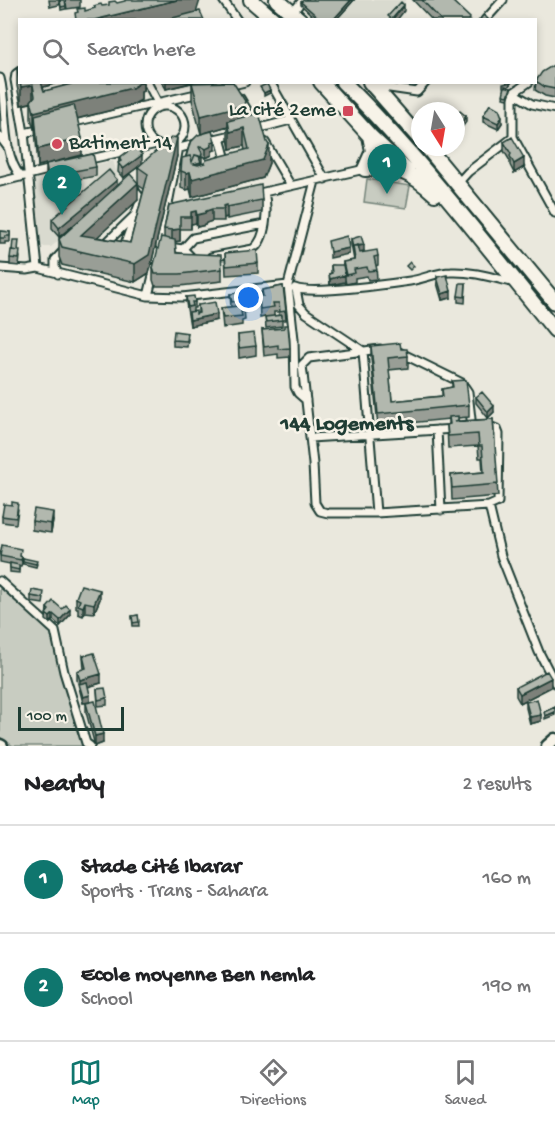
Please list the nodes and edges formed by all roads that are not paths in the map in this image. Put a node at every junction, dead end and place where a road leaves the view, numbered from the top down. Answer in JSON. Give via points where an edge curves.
{"nodes":[{"id":1,"x":223,"y":0,"type":"edge"},
{"id":2,"x":251,"y":0,"type":"edge"},
{"id":3,"x":277,"y":0,"type":"edge"},
{"id":4,"x":303,"y":0,"type":"edge"},
{"id":5,"x":503,"y":0,"type":"edge"},
{"id":6,"x":296,"y":16,"type":"edge"},
{"id":7,"x":235,"y":18,"type":"edge"},
{"id":8,"x":272,"y":18,"type":"edge"},
{"id":9,"x":487,"y":18,"type":"edge"},
{"id":10,"x":18,"y":72,"type":"edge"},
{"id":11,"x":0,"y":78,"type":"edge"},
{"id":12,"x":148,"y":84,"type":"edge"},
{"id":13,"x":233,"y":84,"type":"edge"},
{"id":14,"x":271,"y":84,"type":"edge"},
{"id":15,"x":323,"y":84,"type":"edge"},
{"id":16,"x":345,"y":84,"type":"edge"},
{"id":17,"x":372,"y":84,"type":"edge"},
{"id":18,"x":424,"y":84,"type":"edge"},
{"id":19,"x":526,"y":84,"type":"edge"},
{"id":20,"x":223,"y":87,"type":"edge"},
{"id":21,"x":212,"y":90,"type":"edge"},
{"id":22,"x":513,"y":93,"type":"junction"},
{"id":23,"x":159,"y":105,"type":"junction"},
{"id":24,"x":555,"y":109,"type":"edge"},
{"id":25,"x":291,"y":120,"type":"junction"},
{"id":26,"x":58,"y":126,"type":"edge"},
{"id":27,"x":46,"y":128,"type":"edge"},
{"id":28,"x":257,"y":128,"type":"junction"},
{"id":29,"x":411,"y":128,"type":"edge"},
{"id":30,"x":24,"y":133,"type":"junction"},
{"id":31,"x":370,"y":136,"type":"junction"},
{"id":32,"x":0,"y":137,"type":"edge"},
{"id":33,"x":513,"y":137,"type":"junction"},
{"id":34,"x":220,"y":138,"type":"junction"},
{"id":35,"x":157,"y":144,"type":"junction"},
{"id":36,"x":178,"y":145,"type":"junction"},
{"id":37,"x":9,"y":149,"type":"junction"},
{"id":38,"x":435,"y":156,"type":"edge"},
{"id":39,"x":86,"y":160,"type":"edge"},
{"id":40,"x":163,"y":162,"type":"edge"},
{"id":41,"x":57,"y":168,"type":"edge"},
{"id":42,"x":211,"y":168,"type":"edge"},
{"id":43,"x":365,"y":170,"type":"junction"},
{"id":44,"x":411,"y":174,"type":"junction"},
{"id":45,"x":25,"y":176,"type":"junction"},
{"id":46,"x":325,"y":179,"type":"junction"},
{"id":47,"x":141,"y":181,"type":"edge"},
{"id":48,"x":315,"y":181,"type":"junction"},
{"id":49,"x":0,"y":183,"type":"edge"},
{"id":50,"x":458,"y":183,"type":"junction"},
{"id":51,"x":291,"y":186,"type":"junction"},
{"id":52,"x":133,"y":188,"type":"junction"},
{"id":53,"x":264,"y":192,"type":"junction"},
{"id":54,"x":125,"y":195,"type":"edge"},
{"id":55,"x":242,"y":197,"type":"edge"},
{"id":56,"x":178,"y":212,"type":"edge"},
{"id":57,"x":555,"y":213,"type":"edge"},
{"id":58,"x":168,"y":214,"type":"junction"},
{"id":59,"x":135,"y":216,"type":"junction"},
{"id":60,"x":265,"y":224,"type":"junction"},
{"id":61,"x":476,"y":231,"type":"junction"},
{"id":62,"x":76,"y":239,"type":"edge"},
{"id":63,"x":160,"y":247,"type":"junction"},
{"id":64,"x":183,"y":249,"type":"junction"},
{"id":65,"x":0,"y":268,"type":"edge"},
{"id":66,"x":38,"y":268,"type":"junction"},
{"id":67,"x":58,"y":274,"type":"junction"},
{"id":68,"x":289,"y":283,"type":"junction"},
{"id":69,"x":517,"y":284,"type":"junction"},
{"id":70,"x":296,"y":289,"type":"junction"},
{"id":71,"x":148,"y":296,"type":"junction"},
{"id":72,"x":555,"y":302,"type":"edge"},
{"id":73,"x":555,"y":330,"type":"edge"},
{"id":74,"x":363,"y":351,"type":"junction"},
{"id":75,"x":306,"y":400,"type":"junction"},
{"id":76,"x":472,"y":428,"type":"junction"},
{"id":77,"x":437,"y":430,"type":"junction"},
{"id":78,"x":370,"y":435,"type":"junction"},
{"id":79,"x":310,"y":438,"type":"junction"},
{"id":80,"x":489,"y":506,"type":"junction"},
{"id":81,"x":441,"y":510,"type":"junction"},
{"id":82,"x":376,"y":513,"type":"junction"},
{"id":83,"x":0,"y":580,"type":"edge"},
{"id":84,"x":555,"y":683,"type":"edge"},
{"id":85,"x":555,"y":739,"type":"edge"},
{"id":86,"x":90,"y":746,"type":"edge"},
{"id":87,"x":547,"y":746,"type":"edge"}],
"edges":[{"from":1,"to":7,"type":"street"},
{"from":2,"to":8,"type":"highway"},
{"from":3,"to":6,"type":"highway"},
{"from":4,"to":6,"type":"street"},
{"from":5,"to":9,"type":"street"},
{"from":10,"to":30,"type":"street","via":[[15,80]]},
{"from":11,"to":37,"type":"street"},
{"from":12,"to":23,"type":"street"},
{"from":13,"to":20,"type":"street"},
{"from":13,"to":28,"type":"street"},
{"from":14,"to":25,"type":"street"},
{"from":15,"to":31,"type":"highway"},
{"from":16,"to":61,"type":"highway","via":[[384,123]]},
{"from":17,"to":18,"type":"street","via":[[417,92]]},
{"from":17,"to":29,"type":"highway"},
{"from":19,"to":22,"type":"street"},
{"from":21,"to":23,"type":"street"},
{"from":22,"to":24,"type":"street","via":[[532,104]]},
{"from":22,"to":33,"type":"street"},
{"from":23,"to":26,"type":"street"},
{"from":23,"to":35,"type":"street","via":[[145,122],[147,135]]},
{"from":23,"to":36,"type":"street","via":[[177,111],[184,121]]},
{"from":25,"to":28,"type":"street"},
{"from":25,"to":46,"type":"street"},
{"from":27,"to":30,"type":"street"},
{"from":28,"to":34,"type":"street"},
{"from":28,"to":51,"type":"street"},
{"from":30,"to":45,"type":"street"},
{"from":31,"to":43,"type":"highway","via":[[373,151]]},
{"from":31,"to":44,"type":"highway"},
{"from":32,"to":37,"type":"street"},
{"from":33,"to":50,"type":"street"},
{"from":33,"to":57,"type":"street"},
{"from":34,"to":36,"type":"street"},
{"from":34,"to":42,"type":"street","via":[[225,156]]},
{"from":35,"to":36,"type":"street"},
{"from":35,"to":39,"type":"street"},
{"from":36,"to":40,"type":"street"},
{"from":36,"to":58,"type":"street"},
{"from":37,"to":45,"type":"street","via":[[12,162]]},
{"from":38,"to":50,"type":"highway"},
{"from":41,"to":45,"type":"street"},
{"from":43,"to":44,"type":"highway","via":[[388,168]]},
{"from":43,"to":46,"type":"street"},
{"from":44,"to":61,"type":"highway"},
{"from":45,"to":49,"type":"street"},
{"from":45,"to":66,"type":"street"},
{"from":46,"to":48,"type":"street"},
{"from":47,"to":52,"type":"street"},
{"from":48,"to":51,"type":"street"},
{"from":48,"to":68,"type":"street"},
{"from":50,"to":72,"type":"highway"},
{"from":51,"to":53,"type":"street"},
{"from":52,"to":54,"type":"street"},
{"from":52,"to":59,"type":"street","via":[[141,199]]},
{"from":53,"to":55,"type":"street"},
{"from":53,"to":60,"type":"street"},
{"from":56,"to":58,"type":"street"},
{"from":58,"to":63,"type":"street"},
{"from":59,"to":59,"type":"street","via":[[122,250],[109,252],[101,248]]},
{"from":60,"to":64,"type":"street","via":[[193,238]]},
{"from":60,"to":64,"type":"street","via":[[259,245],[253,249],[198,260]]},
{"from":61,"to":69,"type":"highway"},
{"from":62,"to":67,"type":"street","via":[[55,260]]},
{"from":63,"to":64,"type":"street"},
{"from":63,"to":71,"type":"street"},
{"from":65,"to":66,"type":"street"},
{"from":66,"to":67,"type":"street"},
{"from":67,"to":71,"type":"street"},
{"from":68,"to":70,"type":"street"},
{"from":68,"to":71,"type":"street","via":[[182,297]]},
{"from":68,"to":75,"type":"street","via":[[295,387]]},
{"from":69,"to":70,"type":"street","via":[[449,272],[393,283]]},
{"from":69,"to":73,"type":"highway"},
{"from":70,"to":74,"type":"street","via":[[299,305],[306,313]]},
{"from":74,"to":75,"type":"street","via":[[304,361]]},
{"from":74,"to":76,"type":"street","via":[[389,348],[462,384],[468,392]]},
{"from":74,"to":78,"type":"street"},
{"from":75,"to":79,"type":"street"},
{"from":76,"to":77,"type":"street"},
{"from":76,"to":80,"type":"street","via":[[492,427],[499,434],[500,499]]},
{"from":77,"to":78,"type":"street"},
{"from":77,"to":81,"type":"street"},
{"from":78,"to":79,"type":"street"},
{"from":78,"to":82,"type":"street"},
{"from":79,"to":82,"type":"street","via":[[315,503],[320,511]]},
{"from":80,"to":81,"type":"street"},
{"from":80,"to":84,"type":"street","via":[[501,556]]},
{"from":81,"to":82,"type":"street"},
{"from":83,"to":86,"type":"street","via":[[55,631],[76,713]]},
{"from":85,"to":87,"type":"main road"}]}
